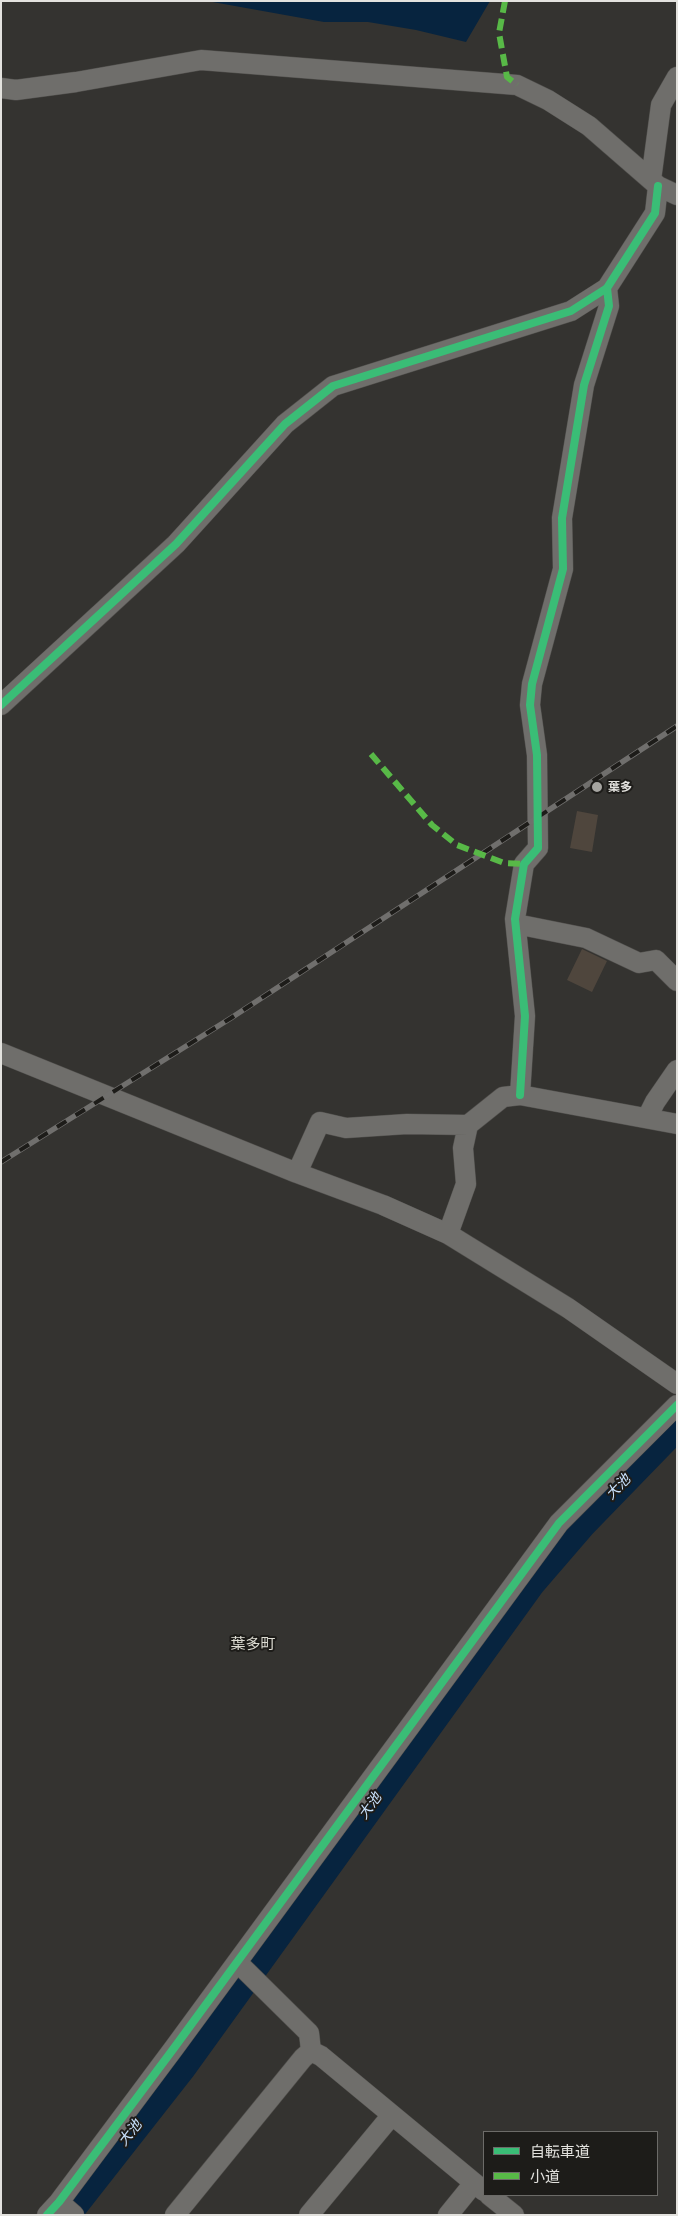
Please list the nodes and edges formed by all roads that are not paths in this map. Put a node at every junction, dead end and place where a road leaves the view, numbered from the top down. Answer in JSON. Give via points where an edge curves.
{"nodes":[{"id":1,"x":677,"y":77,"type":"edge"},
{"id":2,"x":1,"y":88,"type":"edge"},
{"id":3,"x":669,"y":108,"type":"edge"},
{"id":4,"x":654,"y":183,"type":"junction"},
{"id":5,"x":677,"y":195,"type":"edge"},
{"id":6,"x":607,"y":288,"type":"junction"},
{"id":7,"x":1,"y":705,"type":"edge"},
{"id":8,"x":516,"y":924,"type":"junction"},
{"id":9,"x":677,"y":981,"type":"edge"},
{"id":10,"x":1,"y":1053,"type":"edge"},
{"id":11,"x":677,"y":1070,"type":"edge"},
{"id":12,"x":520,"y":1095,"type":"junction"},
{"id":13,"x":647,"y":1118,"type":"junction"},
{"id":14,"x":677,"y":1124,"type":"edge"},
{"id":15,"x":468,"y":1125,"type":"junction"},
{"id":16,"x":297,"y":1173,"type":"junction"},
{"id":17,"x":448,"y":1234,"type":"junction"},
{"id":18,"x":677,"y":1384,"type":"edge"},
{"id":19,"x":677,"y":1405,"type":"edge"},
{"id":20,"x":237,"y":1962,"type":"junction"},
{"id":21,"x":311,"y":2051,"type":"junction"},
{"id":22,"x":392,"y":2115,"type":"junction"},
{"id":23,"x":483,"y":2189,"type":"edge"},
{"id":24,"x":491,"y":2196,"type":"edge"},
{"id":25,"x":60,"y":2211,"type":"edge"},
{"id":26,"x":176,"y":2215,"type":"edge"},
{"id":27,"x":309,"y":2215,"type":"edge"},
{"id":28,"x":448,"y":2215,"type":"edge"},
{"id":29,"x":514,"y":2215,"type":"edge"}],
"edges":[{"from":1,"to":3,"type":"street"},
{"from":2,"to":4,"type":"street","via":[[16,90],[76,82],[201,60],[517,85],[589,126]]},
{"from":3,"to":4,"type":"street"},
{"from":4,"to":5,"type":"street"},
{"from":4,"to":6,"type":"street","via":[[655,213]]},
{"from":6,"to":7,"type":"street","via":[[571,311],[334,386],[285,424],[176,544]]},
{"from":6,"to":8,"type":"street","via":[[609,306],[584,385],[562,518],[563,569],[532,684],[530,705],[537,755],[538,848],[524,864]]},
{"from":8,"to":9,"type":"street","via":[[586,938],[639,964],[656,960]]},
{"from":8,"to":12,"type":"street","via":[[525,1016]]},
{"from":10,"to":16,"type":"street"},
{"from":11,"to":13,"type":"street"},
{"from":12,"to":13,"type":"street"},
{"from":12,"to":15,"type":"street","via":[[503,1097]]},
{"from":13,"to":14,"type":"street"},
{"from":15,"to":16,"type":"street","via":[[346,1128],[320,1122]]},
{"from":15,"to":17,"type":"street","via":[[463,1148],[466,1184]]},
{"from":16,"to":17,"type":"street","via":[[383,1205]]},
{"from":17,"to":18,"type":"street","via":[[568,1308]]},
{"from":19,"to":20,"type":"street","via":[[560,1523]]},
{"from":20,"to":21,"type":"street","via":[[308,2033]]},
{"from":20,"to":25,"type":"street"},
{"from":21,"to":22,"type":"street"},
{"from":21,"to":26,"type":"street"},
{"from":22,"to":23,"type":"street"},
{"from":22,"to":27,"type":"street"},
{"from":23,"to":28,"type":"street"},
{"from":24,"to":29,"type":"street"}]}
